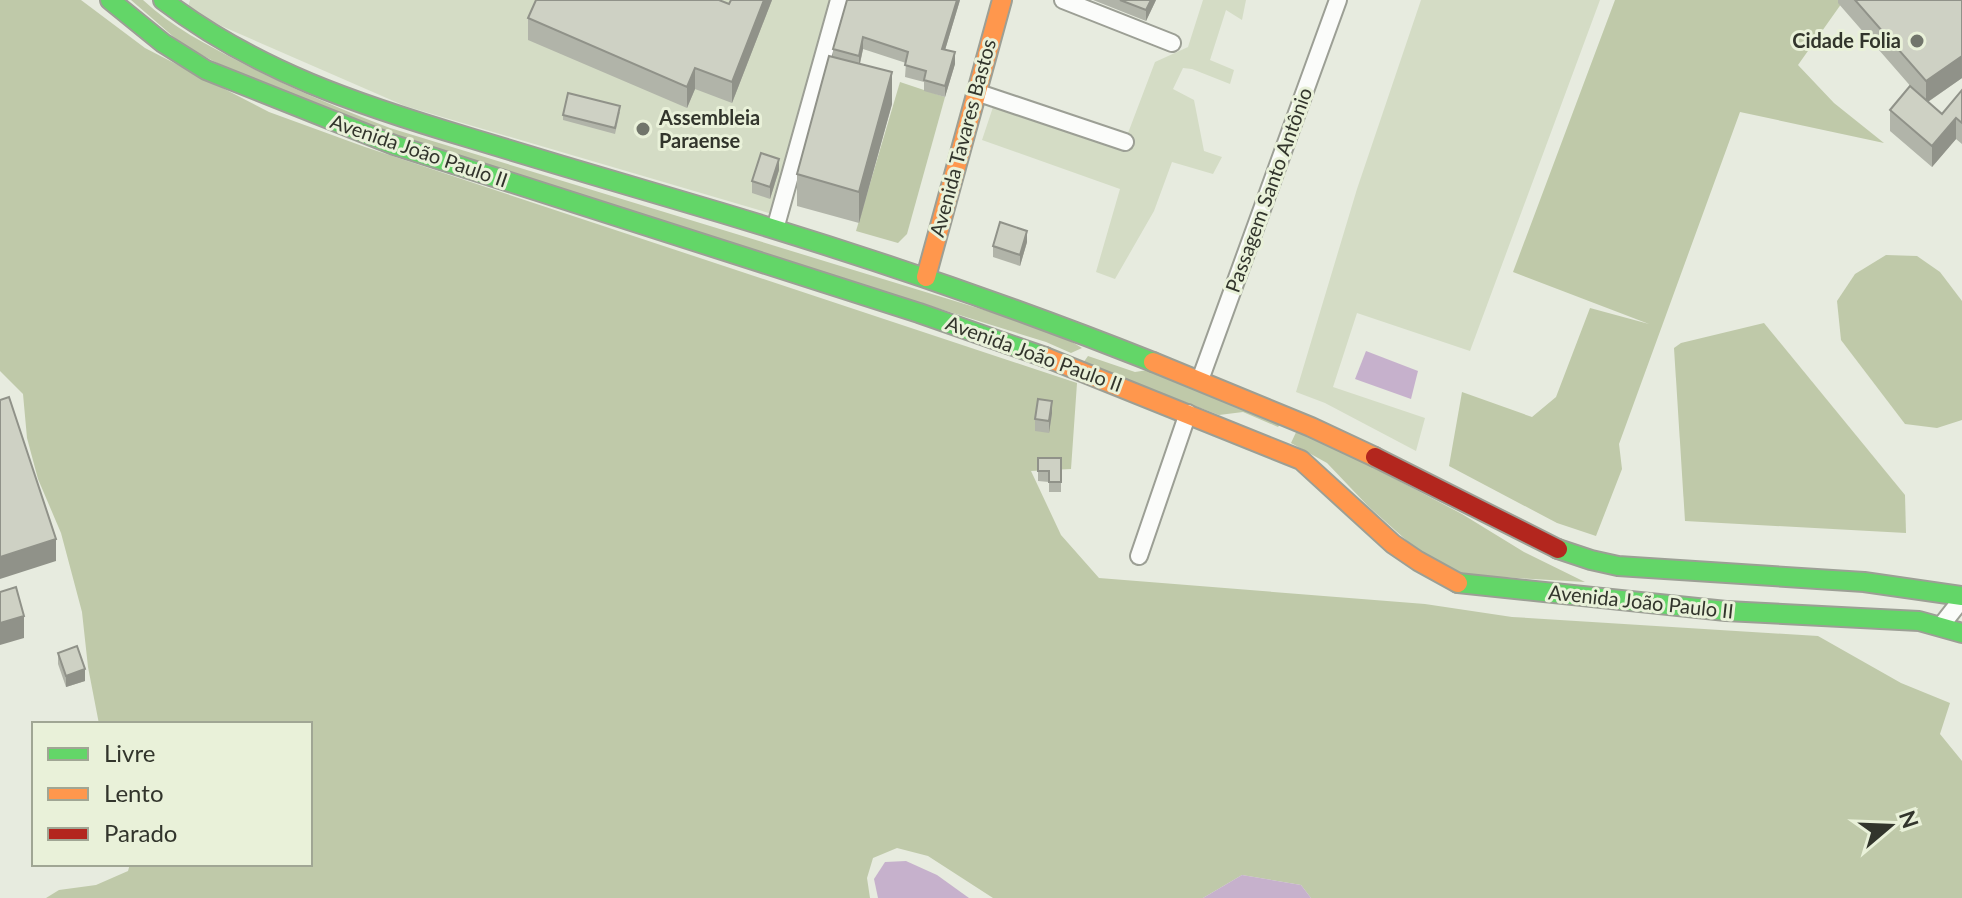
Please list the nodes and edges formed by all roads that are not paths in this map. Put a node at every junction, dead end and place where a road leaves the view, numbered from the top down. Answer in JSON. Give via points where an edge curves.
{"nodes":[{"id":1,"x":110,"y":0,"type":"edge"},
{"id":2,"x":163,"y":0,"type":"edge"},
{"id":3,"x":839,"y":0,"type":"edge"},
{"id":4,"x":1002,"y":0,"type":"edge"},
{"id":5,"x":1063,"y":0,"type":"edge"},
{"id":6,"x":1338,"y":0,"type":"edge"},
{"id":7,"x":186,"y":9,"type":"edge"},
{"id":8,"x":1172,"y":43,"type":"dead end"},
{"id":9,"x":976,"y":92,"type":"junction"},
{"id":10,"x":1125,"y":142,"type":"dead end"},
{"id":11,"x":775,"y":229,"type":"junction"},
{"id":12,"x":926,"y":277,"type":"junction"},
{"id":13,"x":1143,"y":359,"type":"junction"},
{"id":14,"x":1072,"y":366,"type":"junction"},
{"id":15,"x":1200,"y":380,"type":"junction"},
{"id":16,"x":1188,"y":413,"type":"junction"},
{"id":17,"x":1291,"y":418,"type":"junction"},
{"id":18,"x":1219,"y":425,"type":"junction"},
{"id":19,"x":1139,"y":556,"type":"dead end"},
{"id":20,"x":1962,"y":598,"type":"edge"},
{"id":21,"x":1940,"y":627,"type":"junction"},
{"id":22,"x":1962,"y":633,"type":"edge"}],
"edges":[{"from":1,"to":14,"type":"main road","name":"Avenida João Paulo II","via":[[206,70],[394,145]]},
{"from":2,"to":7,"type":"main road","name":"Avenida João Paulo II"},
{"from":3,"to":11,"type":"street"},
{"from":4,"to":9,"type":"main road","name":"Avenida Tavares Bastos"},
{"from":5,"to":8,"type":"street"},
{"from":6,"to":15,"type":"street","name":"Passagem Santo Antônio"},
{"from":7,"to":11,"type":"main road","name":"Avenida João Paulo II","via":[[254,59],[402,118]]},
{"from":9,"to":10,"type":"street"},
{"from":9,"to":12,"type":"main road","name":"Avenida Tavares Bastos"},
{"from":11,"to":12,"type":"main road","name":"Avenida João Paulo II"},
{"from":12,"to":13,"type":"main road","name":"Avenida João Paulo II"},
{"from":13,"to":14,"type":"main road","via":[[1130,366],[1084,350],[1073,357]]},
{"from":13,"to":15,"type":"main road","name":"Avenida João Paulo II"},
{"from":14,"to":16,"type":"main road","name":"Avenida João Paulo II"},
{"from":15,"to":17,"type":"main road","name":"Avenida João Paulo II"},
{"from":16,"to":18,"type":"main road","name":"Avenida João Paulo II"},
{"from":16,"to":19,"type":"street"},
{"from":17,"to":18,"type":"main road","via":[[1287,429],[1278,433],[1232,417]]},
{"from":17,"to":20,"type":"main road","name":"Avenida João Paulo II","via":[[1451,499],[1597,564],[1864,582]]},
{"from":18,"to":21,"type":"main road","name":"Avenida João Paulo II","via":[[1301,460],[1394,545],[1463,585],[1726,611],[1919,621]]},
{"from":20,"to":21,"type":"street"},
{"from":21,"to":22,"type":"main road","name":"Avenida João Paulo II"}]}
